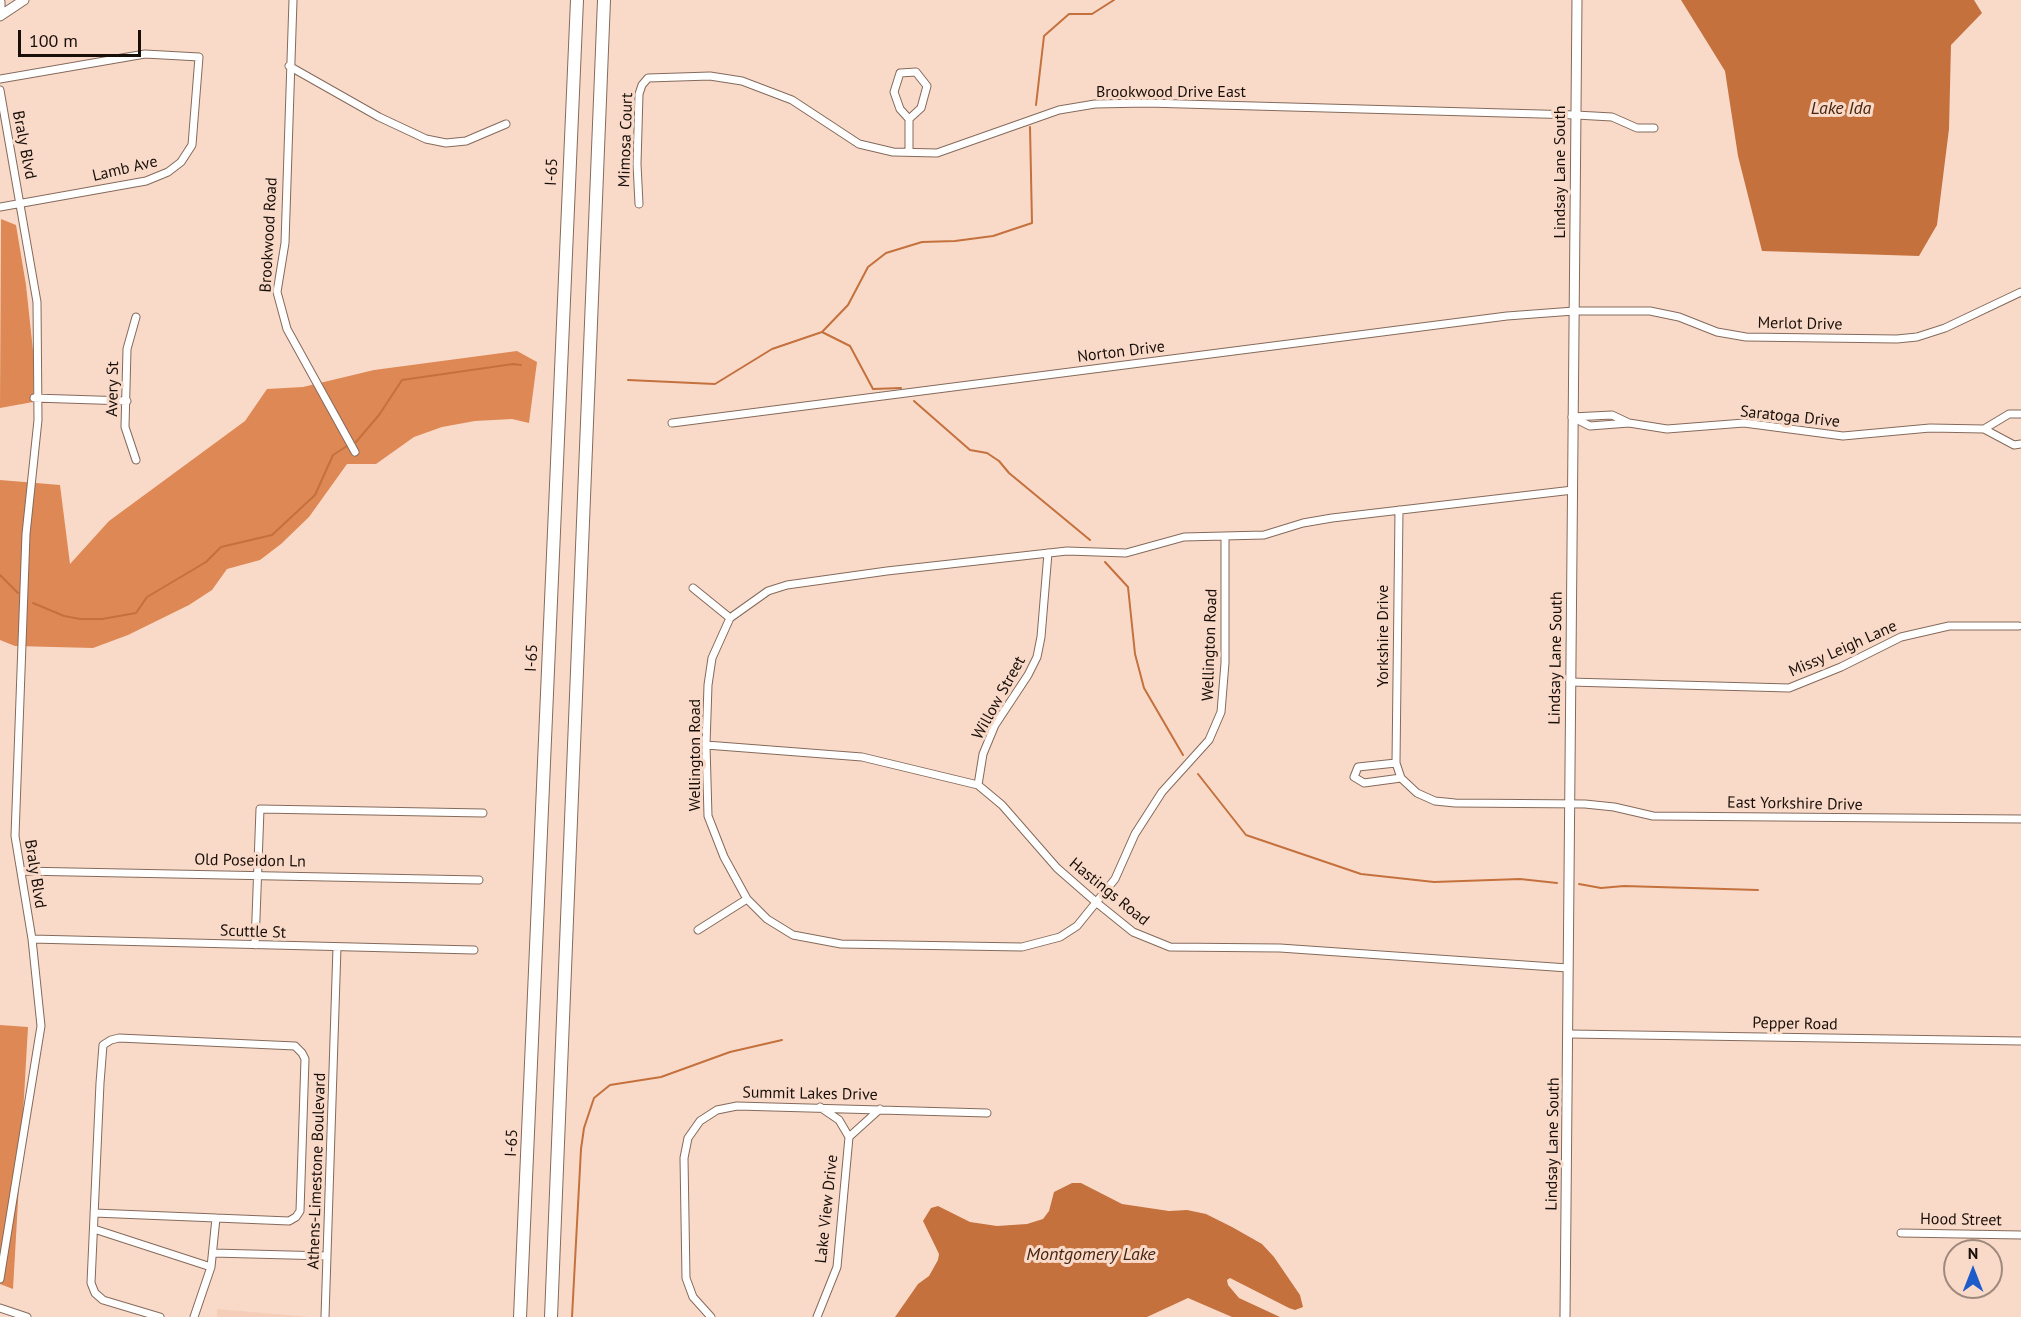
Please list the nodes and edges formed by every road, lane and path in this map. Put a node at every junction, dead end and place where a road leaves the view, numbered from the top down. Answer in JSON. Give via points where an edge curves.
{"nodes":[{"id":1,"x":24,"y":0,"type":"edge"},
{"id":2,"x":293,"y":0,"type":"edge"},
{"id":3,"x":576,"y":0,"type":"edge"},
{"id":4,"x":604,"y":0,"type":"edge"},
{"id":5,"x":1577,"y":0,"type":"edge"},
{"id":6,"x":0,"y":2,"type":"edge"},
{"id":7,"x":0,"y":15,"type":"edge"},
{"id":8,"x":289,"y":66,"type":"junction"},
{"id":9,"x":648,"y":78,"type":"joint"},
{"id":10,"x":0,"y":79,"type":"edge"},
{"id":11,"x":0,"y":90,"type":"edge"},
{"id":12,"x":1576,"y":115,"type":"junction"},
{"id":13,"x":909,"y":119,"type":"junction"},
{"id":14,"x":506,"y":124,"type":"dead end"},
{"id":15,"x":1654,"y":128,"type":"dead end"},
{"id":16,"x":909,"y":152,"type":"junction"},
{"id":17,"x":639,"y":204,"type":"dead end"},
{"id":18,"x":22,"y":205,"type":"junction"},
{"id":19,"x":0,"y":207,"type":"edge"},
{"id":20,"x":2021,"y":292,"type":"edge"},
{"id":21,"x":1574,"y":310,"type":"junction"},
{"id":22,"x":136,"y":317,"type":"dead end"},
{"id":23,"x":36,"y":398,"type":"junction"},
{"id":24,"x":127,"y":401,"type":"junction"},
{"id":25,"x":2021,"y":414,"type":"edge"},
{"id":26,"x":1572,"y":417,"type":"junction"},
{"id":27,"x":672,"y":423,"type":"dead end"},
{"id":28,"x":1629,"y":423,"type":"junction"},
{"id":29,"x":1984,"y":429,"type":"junction"},
{"id":30,"x":2021,"y":444,"type":"edge"},
{"id":31,"x":355,"y":452,"type":"dead end"},
{"id":32,"x":136,"y":460,"type":"dead end"},
{"id":33,"x":1573,"y":490,"type":"junction"},
{"id":34,"x":1400,"y":510,"type":"junction"},
{"id":35,"x":1225,"y":536,"type":"junction"},
{"id":36,"x":1048,"y":553,"type":"junction"},
{"id":37,"x":693,"y":588,"type":"dead end"},
{"id":38,"x":730,"y":618,"type":"junction"},
{"id":39,"x":2019,"y":627,"type":"dead end"},
{"id":40,"x":1570,"y":682,"type":"junction"},
{"id":41,"x":706,"y":745,"type":"junction"},
{"id":42,"x":1396,"y":763,"type":"junction"},
{"id":43,"x":1401,"y":778,"type":"junction"},
{"id":44,"x":978,"y":785,"type":"junction"},
{"id":45,"x":1569,"y":804,"type":"junction"},
{"id":46,"x":483,"y":813,"type":"dead end"},
{"id":47,"x":2021,"y":819,"type":"edge"},
{"id":48,"x":21,"y":871,"type":"junction"},
{"id":49,"x":258,"y":874,"type":"junction"},
{"id":50,"x":480,"y":880,"type":"dead end"},
{"id":51,"x":747,"y":899,"type":"junction"},
{"id":52,"x":1097,"y":903,"type":"junction"},
{"id":53,"x":698,"y":930,"type":"dead end"},
{"id":54,"x":32,"y":939,"type":"junction"},
{"id":55,"x":255,"y":945,"type":"junction"},
{"id":56,"x":337,"y":947,"type":"junction"},
{"id":57,"x":474,"y":950,"type":"dead end"},
{"id":58,"x":1568,"y":968,"type":"junction"},
{"id":59,"x":1570,"y":1034,"type":"junction"},
{"id":60,"x":2021,"y":1041,"type":"edge"},
{"id":61,"x":820,"y":1107,"type":"junction"},
{"id":62,"x":880,"y":1109,"type":"junction"},
{"id":63,"x":987,"y":1113,"type":"dead end"},
{"id":64,"x":849,"y":1137,"type":"junction"},
{"id":65,"x":94,"y":1213,"type":"junction"},
{"id":66,"x":216,"y":1218,"type":"junction"},
{"id":67,"x":94,"y":1229,"type":"junction"},
{"id":68,"x":1901,"y":1233,"type":"dead end"},
{"id":69,"x":2021,"y":1234,"type":"edge"},
{"id":70,"x":213,"y":1253,"type":"junction"},
{"id":71,"x":327,"y":1256,"type":"junction"},
{"id":72,"x":211,"y":1267,"type":"junction"},
{"id":73,"x":0,"y":1279,"type":"edge"},
{"id":74,"x":0,"y":1308,"type":"edge"},
{"id":75,"x":27,"y":1317,"type":"edge"},
{"id":76,"x":160,"y":1317,"type":"edge"},
{"id":77,"x":194,"y":1317,"type":"edge"},
{"id":78,"x":325,"y":1317,"type":"edge"},
{"id":79,"x":520,"y":1317,"type":"edge"},
{"id":80,"x":551,"y":1317,"type":"edge"},
{"id":81,"x":711,"y":1317,"type":"edge"},
{"id":82,"x":817,"y":1317,"type":"edge"},
{"id":83,"x":1565,"y":1317,"type":"edge"}],
"edges":[{"from":1,"to":7,"type":"street"},
{"from":2,"to":8,"type":"street","name":"Brookwood Road"},
{"from":3,"to":79,"type":"highway","name":"I-65"},
{"from":4,"to":80,"type":"highway"},
{"from":5,"to":12,"type":"street","name":"Lindsay Lane South"},
{"from":6,"to":7,"type":"street"},
{"from":8,"to":14,"type":"street","via":[[426,139],[466,141]]},
{"from":8,"to":31,"type":"street","name":"Brookwood Road","via":[[285,243],[278,292],[287,329]]},
{"from":9,"to":16,"type":"street","name":"Brookwood Drive East","via":[[710,76],[742,81],[792,100],[859,144]]},
{"from":9,"to":17,"type":"street","name":"Mimosa Court","via":[[639,94]]},
{"from":10,"to":18,"type":"street","name":"Lamb Ave","via":[[146,54],[199,57],[192,145],[181,162],[146,181]]},
{"from":11,"to":18,"type":"street","name":"Braly Blvd"},
{"from":12,"to":15,"type":"street","name":"Brookwood Drive East","via":[[1612,117],[1637,128]]},
{"from":12,"to":16,"type":"street","name":"Brookwood Drive East","via":[[1147,102],[1095,104],[1059,110],[937,153]]},
{"from":12,"to":21,"type":"street","name":"Lindsay Lane South"},
{"from":13,"to":13,"type":"street","via":[[921,108],[927,86],[916,72],[900,74],[894,92],[900,109]]},
{"from":13,"to":16,"type":"street"},
{"from":18,"to":19,"type":"street","name":"Lamb Ave"},
{"from":18,"to":23,"type":"street","name":"Braly Blvd","via":[[37,302]]},
{"from":20,"to":21,"type":"street","name":"Merlot Drive","via":[[1945,328],[1897,339],[1746,337],[1717,332],[1650,310]]},
{"from":21,"to":26,"type":"street","name":"Lindsay Lane South"},
{"from":21,"to":27,"type":"street","name":"Norton Drive"},
{"from":22,"to":24,"type":"street","name":"Avery St","via":[[127,349]]},
{"from":23,"to":24,"type":"street"},
{"from":23,"to":48,"type":"street","name":"Braly Blvd","via":[[38,420],[26,534],[20,664],[15,836]]},
{"from":24,"to":32,"type":"street","name":"Avery St","via":[[125,427]]},
{"from":25,"to":29,"type":"street","via":[[2009,414]]},
{"from":26,"to":28,"type":"street","name":"Saratoga Drive","via":[[1612,415]]},
{"from":26,"to":28,"type":"street","name":"Saratoga Drive","via":[[1590,426]]},
{"from":26,"to":33,"type":"street","name":"Lindsay Lane South"},
{"from":28,"to":29,"type":"street","name":"Saratoga Drive","via":[[1667,429],[1744,423],[1843,436],[1930,428]]},
{"from":29,"to":30,"type":"street","name":"Saratoga Drive","via":[[2014,445]]},
{"from":33,"to":34,"type":"street"},
{"from":33,"to":40,"type":"street","name":"Lindsay Lane South"},
{"from":34,"to":35,"type":"street","via":[[1303,523],[1264,535]]},
{"from":34,"to":42,"type":"street","name":"Yorkshire Drive"},
{"from":35,"to":36,"type":"street","via":[[1184,537],[1126,553]]},
{"from":35,"to":52,"type":"street","name":"Wellington Road","via":[[1221,712],[1209,740],[1162,792]]},
{"from":36,"to":38,"type":"street","via":[[787,585],[768,591]]},
{"from":36,"to":44,"type":"street","name":"Willow Street","via":[[1037,657],[995,725],[983,754]]},
{"from":37,"to":38,"type":"street"},
{"from":38,"to":41,"type":"street","name":"Wellington Road","via":[[712,658]]},
{"from":39,"to":40,"type":"street","name":"Missy Leigh Lane","via":[[1949,627],[1901,637],[1789,688]]},
{"from":40,"to":45,"type":"street","name":"Lindsay Lane South"},
{"from":41,"to":44,"type":"street","name":"Hastings Road","via":[[862,757]]},
{"from":41,"to":51,"type":"street","name":"Wellington Road","via":[[708,816]]},
{"from":42,"to":43,"type":"street","name":"Yorkshire Drive"},
{"from":42,"to":43,"type":"street","via":[[1358,767],[1354,777],[1364,783]]},
{"from":43,"to":45,"type":"street","via":[[1417,794],[1435,801]]},
{"from":44,"to":52,"type":"street","name":"Hastings Road","via":[[1002,805],[1057,868]]},
{"from":45,"to":47,"type":"street","name":"East Yorkshire Drive","via":[[1614,807],[1653,816]]},
{"from":45,"to":58,"type":"street","name":"Lindsay Lane South"},
{"from":46,"to":49,"type":"street","via":[[260,809]]},
{"from":48,"to":49,"type":"street","name":"Old Poseidon Ln"},
{"from":48,"to":54,"type":"street","name":"Braly Blvd"},
{"from":49,"to":50,"type":"street","name":"Old Poseidon Ln"},
{"from":49,"to":55,"type":"street"},
{"from":51,"to":52,"type":"street","name":"Wellington Road","via":[[767,919],[793,935],[841,944],[992,947],[1022,947],[1060,936],[1077,926]]},
{"from":51,"to":53,"type":"street"},
{"from":52,"to":58,"type":"street","name":"Hastings Road","via":[[1133,932],[1180,949],[1280,948]]},
{"from":54,"to":55,"type":"street","name":"Scuttle St"},
{"from":54,"to":73,"type":"street","name":"Braly Blvd","via":[[41,1026]]},
{"from":55,"to":56,"type":"street","name":"Scuttle St"},
{"from":56,"to":57,"type":"street","name":"Scuttle St"},
{"from":56,"to":71,"type":"street","name":"Athens-Limestone Boulevard"},
{"from":58,"to":59,"type":"street","name":"Lindsay Lane South"},
{"from":59,"to":60,"type":"street","name":"Pepper Road"},
{"from":59,"to":83,"type":"street","name":"Lindsay Lane South"},
{"from":61,"to":62,"type":"street","name":"Summit Lakes Drive"},
{"from":61,"to":64,"type":"street","name":"Lake View Drive","via":[[839,1120]]},
{"from":61,"to":81,"type":"street","name":"Summit Lakes Drive","via":[[737,1106],[717,1110],[700,1121],[688,1138],[684,1158],[686,1278],[693,1297]]},
{"from":62,"to":63,"type":"street","name":"Summit Lakes Drive"},
{"from":62,"to":64,"type":"street","name":"Lake View Drive"},
{"from":64,"to":82,"type":"street","name":"Lake View Drive","via":[[837,1266]]},
{"from":65,"to":66,"type":"street"},
{"from":65,"to":66,"type":"street","via":[[104,1045],[120,1038],[295,1046],[305,1059],[300,1211],[289,1221]]},
{"from":65,"to":67,"type":"street"},
{"from":66,"to":70,"type":"street"},
{"from":67,"to":72,"type":"street"},
{"from":67,"to":76,"type":"street","via":[[94,1293],[103,1300]]},
{"from":68,"to":69,"type":"street","name":"Hood Street"},
{"from":70,"to":71,"type":"street"},
{"from":70,"to":72,"type":"street"},
{"from":71,"to":78,"type":"street","name":"Athens-Limestone Boulevard"},
{"from":72,"to":77,"type":"street"},
{"from":74,"to":75,"type":"street"}]}
